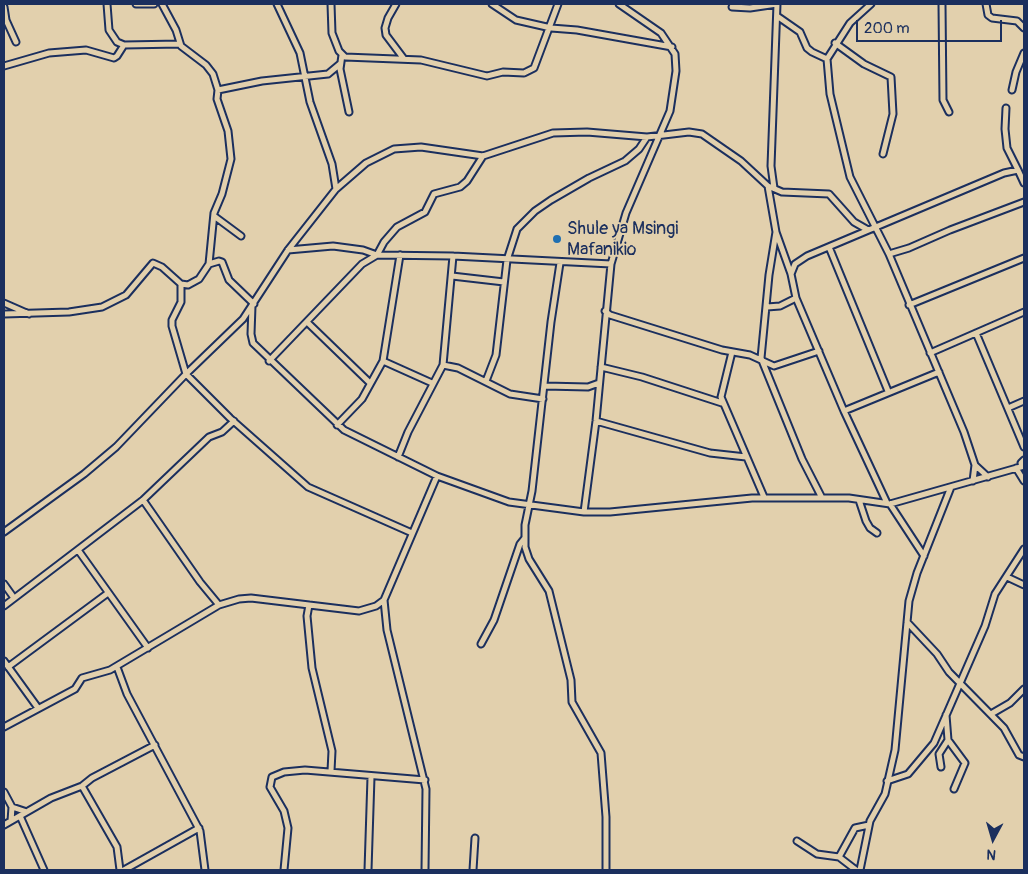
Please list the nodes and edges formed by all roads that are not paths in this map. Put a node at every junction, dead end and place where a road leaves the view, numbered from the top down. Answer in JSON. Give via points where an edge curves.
{"nodes":[{"id":1,"x":106,"y":4,"type":"edge"},
{"id":2,"x":136,"y":4,"type":"edge"},
{"id":3,"x":154,"y":4,"type":"edge"},
{"id":4,"x":162,"y":4,"type":"edge"},
{"id":5,"x":277,"y":4,"type":"edge"},
{"id":6,"x":330,"y":4,"type":"edge"},
{"id":7,"x":396,"y":4,"type":"edge"},
{"id":8,"x":492,"y":4,"type":"edge"},
{"id":9,"x":558,"y":4,"type":"edge"},
{"id":10,"x":620,"y":4,"type":"edge"},
{"id":11,"x":777,"y":4,"type":"edge"},
{"id":12,"x":871,"y":4,"type":"edge"},
{"id":13,"x":942,"y":4,"type":"edge"},
{"id":14,"x":986,"y":4,"type":"edge"},
{"id":15,"x":4,"y":7,"type":"edge"},
{"id":16,"x":732,"y":7,"type":"dead end"},
{"id":17,"x":777,"y":16,"type":"junction"},
{"id":18,"x":551,"y":28,"type":"junction"},
{"id":19,"x":1024,"y":28,"type":"edge"},
{"id":20,"x":10,"y":29,"type":"junction"},
{"id":21,"x":4,"y":32,"type":"edge"},
{"id":22,"x":16,"y":42,"type":"dead end"},
{"id":23,"x":180,"y":44,"type":"junction"},
{"id":24,"x":835,"y":44,"type":"junction"},
{"id":25,"x":124,"y":45,"type":"junction"},
{"id":26,"x":672,"y":48,"type":"junction"},
{"id":27,"x":1024,"y":53,"type":"edge"},
{"id":28,"x":342,"y":55,"type":"junction"},
{"id":29,"x":404,"y":59,"type":"junction"},
{"id":30,"x":827,"y":59,"type":"junction"},
{"id":31,"x":340,"y":64,"type":"junction"},
{"id":32,"x":4,"y":66,"type":"edge"},
{"id":33,"x":305,"y":75,"type":"junction"},
{"id":34,"x":218,"y":90,"type":"junction"},
{"id":35,"x":1012,"y":90,"type":"dead end"},
{"id":36,"x":1006,"y":108,"type":"dead end"},
{"id":37,"x":349,"y":112,"type":"dead end"},
{"id":38,"x":949,"y":112,"type":"dead end"},
{"id":39,"x":661,"y":134,"type":"junction"},
{"id":40,"x":648,"y":137,"type":"junction"},
{"id":41,"x":883,"y":154,"type":"dead end"},
{"id":42,"x":483,"y":156,"type":"junction"},
{"id":43,"x":1018,"y":170,"type":"junction"},
{"id":44,"x":1024,"y":183,"type":"edge"},
{"id":45,"x":771,"y":187,"type":"junction"},
{"id":46,"x":336,"y":189,"type":"junction"},
{"id":47,"x":1024,"y":202,"type":"edge"},
{"id":48,"x":214,"y":216,"type":"junction"},
{"id":49,"x":875,"y":227,"type":"junction"},
{"id":50,"x":868,"y":230,"type":"junction"},
{"id":51,"x":776,"y":232,"type":"junction"},
{"id":52,"x":241,"y":236,"type":"dead end"},
{"id":53,"x":828,"y":247,"type":"junction"},
{"id":54,"x":288,"y":250,"type":"junction"},
{"id":55,"x":889,"y":254,"type":"junction"},
{"id":56,"x":377,"y":255,"type":"junction"},
{"id":57,"x":400,"y":255,"type":"junction"},
{"id":58,"x":454,"y":256,"type":"junction"},
{"id":59,"x":1024,"y":258,"type":"edge"},
{"id":60,"x":506,"y":260,"type":"junction"},
{"id":61,"x":560,"y":263,"type":"junction"},
{"id":62,"x":209,"y":264,"type":"junction"},
{"id":63,"x":611,"y":264,"type":"junction"},
{"id":64,"x":791,"y":274,"type":"junction"},
{"id":65,"x":452,"y":276,"type":"junction"},
{"id":66,"x":504,"y":282,"type":"junction"},
{"id":67,"x":181,"y":284,"type":"junction"},
{"id":68,"x":796,"y":298,"type":"junction"},
{"id":69,"x":4,"y":303,"type":"edge"},
{"id":70,"x":253,"y":305,"type":"junction"},
{"id":71,"x":909,"y":305,"type":"junction"},
{"id":72,"x":767,"y":307,"type":"junction"},
{"id":73,"x":605,"y":310,"type":"junction"},
{"id":74,"x":1024,"y":312,"type":"edge"},
{"id":75,"x":4,"y":314,"type":"edge"},
{"id":76,"x":30,"y":314,"type":"junction"},
{"id":77,"x":307,"y":322,"type":"junction"},
{"id":78,"x":976,"y":333,"type":"junction"},
{"id":79,"x":820,"y":351,"type":"junction"},
{"id":80,"x":732,"y":352,"type":"junction"},
{"id":81,"x":930,"y":353,"type":"junction"},
{"id":82,"x":270,"y":361,"type":"junction"},
{"id":83,"x":383,"y":361,"type":"junction"},
{"id":84,"x":762,"y":362,"type":"junction"},
{"id":85,"x":443,"y":365,"type":"junction"},
{"id":86,"x":601,"y":366,"type":"junction"},
{"id":87,"x":774,"y":366,"type":"junction"},
{"id":88,"x":768,"y":372,"type":"junction"},
{"id":89,"x":939,"y":372,"type":"junction"},
{"id":90,"x":186,"y":374,"type":"junction"},
{"id":91,"x":486,"y":381,"type":"junction"},
{"id":92,"x":370,"y":383,"type":"junction"},
{"id":93,"x":432,"y":383,"type":"junction"},
{"id":94,"x":599,"y":384,"type":"junction"},
{"id":95,"x":545,"y":386,"type":"junction"},
{"id":96,"x":888,"y":391,"type":"junction"},
{"id":97,"x":543,"y":399,"type":"junction"},
{"id":98,"x":1024,"y":401,"type":"edge"},
{"id":99,"x":722,"y":403,"type":"junction"},
{"id":100,"x":1008,"y":408,"type":"junction"},
{"id":101,"x":844,"y":411,"type":"junction"},
{"id":102,"x":596,"y":420,"type":"junction"},
{"id":103,"x":234,"y":421,"type":"junction"},
{"id":104,"x":337,"y":425,"type":"junction"},
{"id":105,"x":1024,"y":447,"type":"edge"},
{"id":106,"x":398,"y":457,"type":"junction"},
{"id":107,"x":746,"y":457,"type":"junction"},
{"id":108,"x":1024,"y":460,"type":"edge"},
{"id":109,"x":975,"y":465,"type":"junction"},
{"id":110,"x":1023,"y":466,"type":"edge"},
{"id":111,"x":1016,"y":468,"type":"junction"},
{"id":112,"x":437,"y":476,"type":"junction"},
{"id":113,"x":988,"y":477,"type":"junction"},
{"id":114,"x":973,"y":481,"type":"junction"},
{"id":115,"x":1024,"y":481,"type":"edge"},
{"id":116,"x":951,"y":486,"type":"junction"},
{"id":117,"x":764,"y":498,"type":"junction"},
{"id":118,"x":822,"y":498,"type":"junction"},
{"id":119,"x":143,"y":500,"type":"junction"},
{"id":120,"x":860,"y":500,"type":"junction"},
{"id":121,"x":889,"y":503,"type":"junction"},
{"id":122,"x":529,"y":504,"type":"junction"},
{"id":123,"x":584,"y":512,"type":"junction"},
{"id":124,"x":4,"y":532,"type":"edge"},
{"id":125,"x":412,"y":533,"type":"junction"},
{"id":126,"x":877,"y":533,"type":"dead end"},
{"id":127,"x":524,"y":539,"type":"junction"},
{"id":128,"x":1024,"y":549,"type":"edge"},
{"id":129,"x":78,"y":550,"type":"junction"},
{"id":130,"x":924,"y":556,"type":"junction"},
{"id":131,"x":1008,"y":577,"type":"junction"},
{"id":132,"x":4,"y":584,"type":"edge"},
{"id":133,"x":1024,"y":585,"type":"edge"},
{"id":134,"x":108,"y":593,"type":"junction"},
{"id":135,"x":14,"y":598,"type":"junction"},
{"id":136,"x":384,"y":600,"type":"junction"},
{"id":137,"x":309,"y":605,"type":"junction"},
{"id":138,"x":4,"y":606,"type":"edge"},
{"id":139,"x":219,"y":606,"type":"junction"},
{"id":140,"x":907,"y":622,"type":"junction"},
{"id":141,"x":481,"y":644,"type":"dead end"},
{"id":142,"x":148,"y":648,"type":"junction"},
{"id":143,"x":4,"y":661,"type":"edge"},
{"id":144,"x":8,"y":667,"type":"junction"},
{"id":145,"x":116,"y":667,"type":"junction"},
{"id":146,"x":960,"y":681,"type":"junction"},
{"id":147,"x":1024,"y":689,"type":"edge"},
{"id":148,"x":38,"y":708,"type":"junction"},
{"id":149,"x":991,"y":714,"type":"junction"},
{"id":150,"x":946,"y":715,"type":"junction"},
{"id":151,"x":4,"y":727,"type":"edge"},
{"id":152,"x":948,"y":740,"type":"junction"},
{"id":153,"x":155,"y":745,"type":"junction"},
{"id":154,"x":1024,"y":757,"type":"edge"},
{"id":155,"x":941,"y":767,"type":"dead end"},
{"id":156,"x":331,"y":771,"type":"junction"},
{"id":157,"x":371,"y":777,"type":"junction"},
{"id":158,"x":424,"y":780,"type":"junction"},
{"id":159,"x":888,"y":781,"type":"junction"},
{"id":160,"x":82,"y":786,"type":"junction"},
{"id":161,"x":954,"y":789,"type":"dead end"},
{"id":162,"x":4,"y":792,"type":"edge"},
{"id":163,"x":12,"y":807,"type":"junction"},
{"id":164,"x":27,"y":812,"type":"junction"},
{"id":165,"x":20,"y":816,"type":"junction"},
{"id":166,"x":11,"y":821,"type":"junction"},
{"id":167,"x":4,"y":825,"type":"edge"},
{"id":168,"x":869,"y":825,"type":"junction"},
{"id":169,"x":199,"y":828,"type":"junction"},
{"id":170,"x":475,"y":838,"type":"dead end"},
{"id":171,"x":797,"y":841,"type":"dead end"},
{"id":172,"x":839,"y":856,"type":"junction"},
{"id":173,"x":44,"y":870,"type":"edge"},
{"id":174,"x":122,"y":870,"type":"edge"},
{"id":175,"x":205,"y":870,"type":"edge"},
{"id":176,"x":284,"y":870,"type":"edge"},
{"id":177,"x":368,"y":870,"type":"edge"},
{"id":178,"x":425,"y":870,"type":"edge"},
{"id":179,"x":472,"y":870,"type":"edge"},
{"id":180,"x":606,"y":870,"type":"edge"},
{"id":181,"x":856,"y":870,"type":"edge"},
{"id":182,"x":860,"y":870,"type":"edge"}],
"edges":[{"from":1,"to":25,"type":"street","via":[[109,30],[117,42]]},
{"from":2,"to":3,"type":"street"},
{"from":4,"to":23,"type":"street"},
{"from":5,"to":33,"type":"street","via":[[298,46]]},
{"from":6,"to":28,"type":"street","via":[[332,33]]},
{"from":7,"to":29,"type":"street","via":[[388,18],[386,35]]},
{"from":8,"to":18,"type":"street","via":[[516,20]]},
{"from":9,"to":18,"type":"street"},
{"from":10,"to":26,"type":"street","via":[[654,26]]},
{"from":11,"to":16,"type":"street"},
{"from":11,"to":17,"type":"street"},
{"from":12,"to":24,"type":"street","via":[[850,23]]},
{"from":13,"to":38,"type":"street","via":[[942,100]]},
{"from":14,"to":19,"type":"street","via":[[992,18],[1017,21]]},
{"from":15,"to":20,"type":"street"},
{"from":17,"to":30,"type":"street","via":[[800,32],[807,48]]},
{"from":17,"to":45,"type":"street"},
{"from":18,"to":26,"type":"street"},
{"from":18,"to":29,"type":"street","via":[[537,63],[524,73],[503,72],[487,76],[442,64]]},
{"from":20,"to":21,"type":"street"},
{"from":20,"to":22,"type":"street"},
{"from":23,"to":25,"type":"street"},
{"from":23,"to":34,"type":"street","via":[[210,69]]},
{"from":24,"to":30,"type":"street"},
{"from":24,"to":41,"type":"street","via":[[864,64],[891,77],[893,114]]},
{"from":25,"to":32,"type":"street","via":[[114,58],[86,50],[57,52]]},
{"from":26,"to":39,"type":"street","via":[[676,62],[674,94]]},
{"from":27,"to":35,"type":"street"},
{"from":28,"to":29,"type":"street"},
{"from":28,"to":31,"type":"street"},
{"from":30,"to":49,"type":"street","via":[[828,80],[846,165]]},
{"from":31,"to":33,"type":"street","via":[[328,74]]},
{"from":31,"to":37,"type":"street"},
{"from":33,"to":34,"type":"street"},
{"from":33,"to":46,"type":"street","via":[[318,127],[332,164]]},
{"from":34,"to":48,"type":"street","via":[[217,99],[228,131],[231,159]]},
{"from":36,"to":43,"type":"street","via":[[1008,148]]},
{"from":39,"to":40,"type":"street"},
{"from":39,"to":45,"type":"street","via":[[702,134]]},
{"from":39,"to":63,"type":"street","via":[[626,212]]},
{"from":40,"to":42,"type":"street","via":[[553,133]]},
{"from":40,"to":60,"type":"street","via":[[626,161],[551,200],[524,221],[513,238]]},
{"from":42,"to":46,"type":"street","via":[[421,147],[394,149],[366,163]]},
{"from":42,"to":56,"type":"street","via":[[467,181],[460,187],[434,194],[425,212],[397,227]]},
{"from":43,"to":44,"type":"street"},
{"from":43,"to":49,"type":"street"},
{"from":45,"to":50,"type":"street","via":[[794,193],[826,192],[854,222]]},
{"from":45,"to":51,"type":"street"},
{"from":46,"to":54,"type":"street"},
{"from":47,"to":55,"type":"street"},
{"from":48,"to":52,"type":"street"},
{"from":48,"to":62,"type":"street"},
{"from":49,"to":50,"type":"street"},
{"from":49,"to":55,"type":"street"},
{"from":50,"to":53,"type":"street"},
{"from":51,"to":64,"type":"street"},
{"from":51,"to":72,"type":"street"},
{"from":53,"to":64,"type":"street","via":[[799,260]]},
{"from":53,"to":96,"type":"street"},
{"from":54,"to":56,"type":"street","via":[[333,246]]},
{"from":54,"to":70,"type":"street"},
{"from":55,"to":71,"type":"street"},
{"from":56,"to":57,"type":"street"},
{"from":56,"to":77,"type":"street","via":[[362,264]]},
{"from":57,"to":58,"type":"street"},
{"from":57,"to":83,"type":"street"},
{"from":58,"to":60,"type":"street"},
{"from":58,"to":65,"type":"street"},
{"from":59,"to":71,"type":"street"},
{"from":60,"to":61,"type":"street"},
{"from":60,"to":66,"type":"street"},
{"from":61,"to":63,"type":"street"},
{"from":61,"to":95,"type":"street"},
{"from":62,"to":67,"type":"street","via":[[194,283]]},
{"from":62,"to":70,"type":"street","via":[[222,262],[229,280]]},
{"from":63,"to":73,"type":"street"},
{"from":64,"to":68,"type":"street"},
{"from":65,"to":66,"type":"street"},
{"from":65,"to":85,"type":"street"},
{"from":66,"to":91,"type":"street","via":[[498,344]]},
{"from":67,"to":76,"type":"street","via":[[162,266],[153,263],[126,294],[108,304],[87,310]]},
{"from":67,"to":90,"type":"street","via":[[181,302],[172,326]]},
{"from":68,"to":72,"type":"street","via":[[780,306]]},
{"from":68,"to":79,"type":"street"},
{"from":69,"to":76,"type":"street"},
{"from":70,"to":82,"type":"street","via":[[252,339]]},
{"from":70,"to":90,"type":"street","via":[[243,319]]},
{"from":71,"to":81,"type":"street"},
{"from":72,"to":84,"type":"street"},
{"from":73,"to":80,"type":"street","via":[[610,315]]},
{"from":73,"to":86,"type":"street"},
{"from":74,"to":78,"type":"street"},
{"from":75,"to":76,"type":"street"},
{"from":77,"to":82,"type":"street"},
{"from":77,"to":92,"type":"street"},
{"from":78,"to":81,"type":"street"},
{"from":78,"to":100,"type":"street"},
{"from":79,"to":87,"type":"street"},
{"from":79,"to":101,"type":"street"},
{"from":80,"to":84,"type":"street","via":[[750,355]]},
{"from":80,"to":99,"type":"street","via":[[723,383]]},
{"from":81,"to":89,"type":"street"},
{"from":82,"to":104,"type":"street"},
{"from":83,"to":92,"type":"street"},
{"from":83,"to":93,"type":"street"},
{"from":84,"to":87,"type":"street"},
{"from":84,"to":88,"type":"street"},
{"from":85,"to":91,"type":"street"},
{"from":85,"to":93,"type":"street"},
{"from":86,"to":94,"type":"street"},
{"from":86,"to":99,"type":"street"},
{"from":87,"to":88,"type":"street"},
{"from":88,"to":118,"type":"street","via":[[802,459]]},
{"from":89,"to":96,"type":"street"},
{"from":89,"to":109,"type":"street"},
{"from":90,"to":103,"type":"street"},
{"from":90,"to":124,"type":"street","via":[[116,447]]},
{"from":91,"to":97,"type":"street","via":[[510,394]]},
{"from":92,"to":104,"type":"street","via":[[362,399]]},
{"from":93,"to":106,"type":"street"},
{"from":94,"to":95,"type":"street","via":[[588,387]]},
{"from":94,"to":102,"type":"street"},
{"from":95,"to":97,"type":"street"},
{"from":96,"to":101,"type":"street"},
{"from":97,"to":122,"type":"street"},
{"from":98,"to":100,"type":"street"},
{"from":99,"to":107,"type":"street"},
{"from":100,"to":105,"type":"street"},
{"from":101,"to":121,"type":"street"},
{"from":102,"to":107,"type":"street","via":[[710,453]]},
{"from":102,"to":123,"type":"street"},
{"from":103,"to":119,"type":"street","via":[[222,432],[209,437]]},
{"from":103,"to":125,"type":"street","via":[[315,492]]},
{"from":104,"to":106,"type":"street"},
{"from":106,"to":112,"type":"street"},
{"from":107,"to":117,"type":"street"},
{"from":108,"to":110,"type":"street"},
{"from":109,"to":113,"type":"street"},
{"from":109,"to":114,"type":"street"},
{"from":110,"to":111,"type":"street"},
{"from":111,"to":113,"type":"street"},
{"from":111,"to":115,"type":"street"},
{"from":112,"to":122,"type":"street","via":[[509,502]]},
{"from":112,"to":125,"type":"street"},
{"from":113,"to":114,"type":"street"},
{"from":114,"to":116,"type":"street"},
{"from":116,"to":121,"type":"street"},
{"from":116,"to":130,"type":"street"},
{"from":117,"to":118,"type":"street"},
{"from":117,"to":123,"type":"street"},
{"from":118,"to":120,"type":"street"},
{"from":119,"to":129,"type":"street"},
{"from":119,"to":139,"type":"street"},
{"from":120,"to":121,"type":"street"},
{"from":120,"to":126,"type":"street","via":[[866,521]]},
{"from":121,"to":130,"type":"street"},
{"from":122,"to":123,"type":"street"},
{"from":122,"to":127,"type":"street"},
{"from":125,"to":136,"type":"street"},
{"from":127,"to":141,"type":"street","via":[[494,620]]},
{"from":127,"to":180,"type":"street","via":[[529,559],[549,591],[571,680],[572,702],[601,752]]},
{"from":128,"to":131,"type":"street"},
{"from":129,"to":134,"type":"street"},
{"from":129,"to":135,"type":"street"},
{"from":130,"to":140,"type":"street","via":[[913,586]]},
{"from":131,"to":133,"type":"street"},
{"from":131,"to":146,"type":"street","via":[[995,594]]},
{"from":132,"to":135,"type":"street"},
{"from":134,"to":142,"type":"street"},
{"from":134,"to":144,"type":"street"},
{"from":135,"to":138,"type":"street"},
{"from":136,"to":137,"type":"street","via":[[376,606],[359,610]]},
{"from":136,"to":158,"type":"street","via":[[387,630]]},
{"from":137,"to":139,"type":"street","via":[[251,598]]},
{"from":137,"to":156,"type":"street","via":[[312,668],[332,751]]},
{"from":139,"to":142,"type":"street"},
{"from":140,"to":146,"type":"street"},
{"from":140,"to":159,"type":"street","via":[[896,743]]},
{"from":142,"to":145,"type":"street"},
{"from":143,"to":144,"type":"street"},
{"from":144,"to":148,"type":"street"},
{"from":145,"to":148,"type":"street","via":[[85,676],[75,689]]},
{"from":145,"to":153,"type":"street"},
{"from":146,"to":149,"type":"street"},
{"from":146,"to":150,"type":"street"},
{"from":147,"to":149,"type":"street","via":[[1010,703]]},
{"from":148,"to":151,"type":"street"},
{"from":149,"to":154,"type":"street"},
{"from":150,"to":152,"type":"street"},
{"from":150,"to":159,"type":"street","via":[[934,743],[911,771]]},
{"from":152,"to":155,"type":"street","via":[[940,754]]},
{"from":152,"to":161,"type":"street","via":[[965,763]]},
{"from":153,"to":160,"type":"street"},
{"from":153,"to":169,"type":"street"},
{"from":156,"to":157,"type":"street"},
{"from":156,"to":176,"type":"street","via":[[294,770],[270,779],[270,787],[286,820],[288,843]]},
{"from":157,"to":158,"type":"street"},
{"from":157,"to":177,"type":"street"},
{"from":158,"to":178,"type":"street","via":[[427,799]]},
{"from":159,"to":168,"type":"street"},
{"from":160,"to":164,"type":"street"},
{"from":160,"to":174,"type":"street","via":[[117,847]]},
{"from":162,"to":163,"type":"street"},
{"from":163,"to":164,"type":"street"},
{"from":163,"to":166,"type":"street"},
{"from":164,"to":165,"type":"street"},
{"from":165,"to":166,"type":"street"},
{"from":165,"to":173,"type":"street"},
{"from":166,"to":167,"type":"street"},
{"from":168,"to":172,"type":"street","via":[[856,828]]},
{"from":168,"to":182,"type":"street"},
{"from":169,"to":174,"type":"street"},
{"from":169,"to":175,"type":"street","via":[[204,844]]},
{"from":170,"to":179,"type":"street"},
{"from":171,"to":172,"type":"street","via":[[817,854]]},
{"from":172,"to":181,"type":"street"}]}
